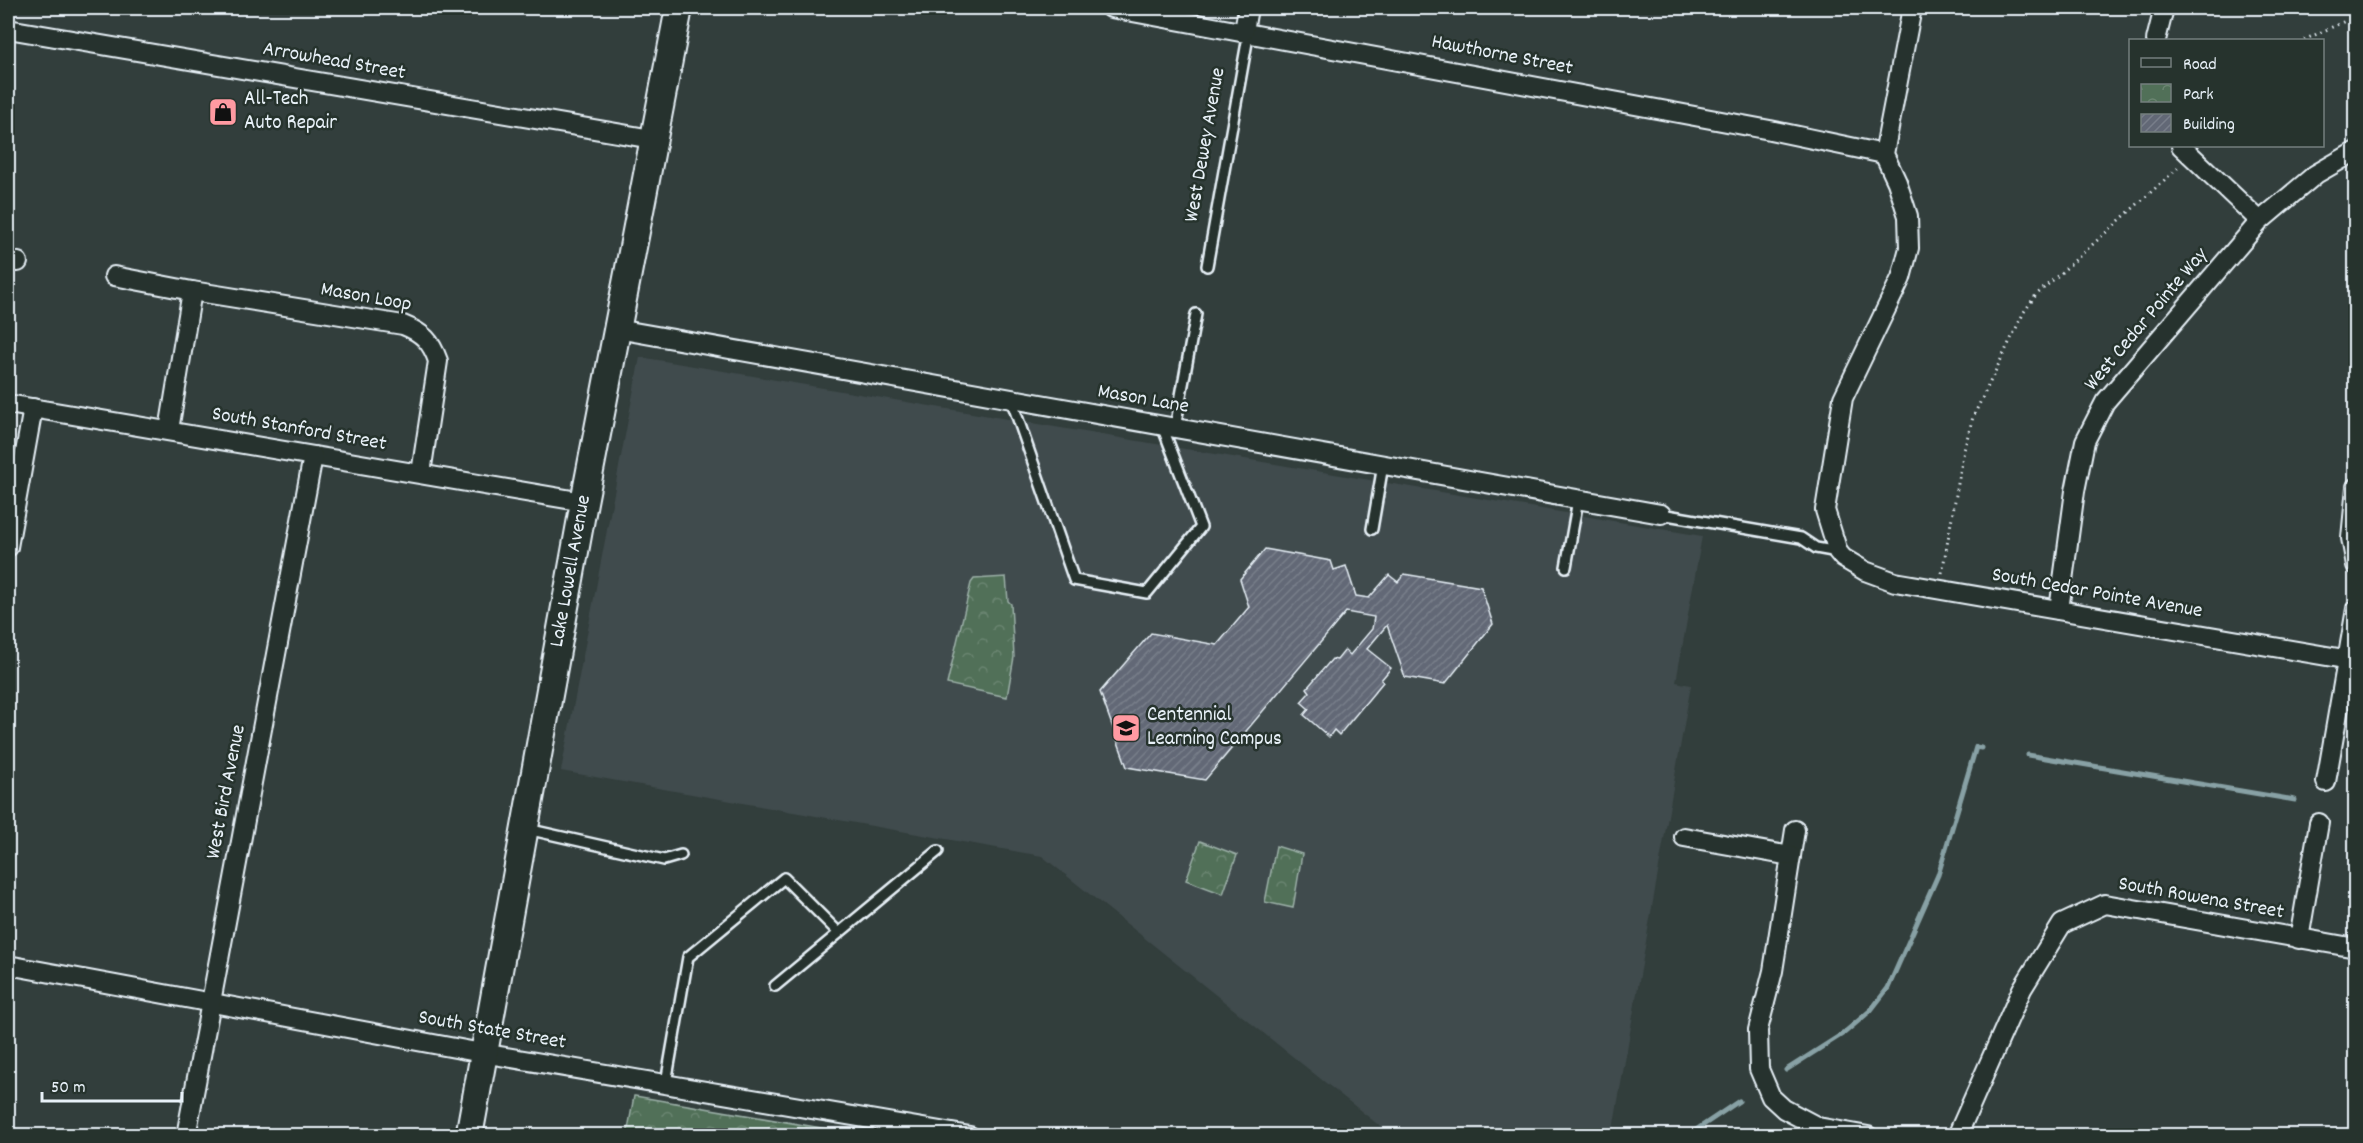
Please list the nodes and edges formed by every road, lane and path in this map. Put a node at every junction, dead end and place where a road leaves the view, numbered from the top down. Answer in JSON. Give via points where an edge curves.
{"nodes":[{"id":1,"x":680,"y":8,"type":"edge"},
{"id":2,"x":1112,"y":8,"type":"edge"},
{"id":3,"x":1248,"y":8,"type":"edge"},
{"id":4,"x":1912,"y":8,"type":"edge"},
{"id":5,"x":2164,"y":8,"type":"edge"},
{"id":6,"x":2355,"y":16,"type":"edge"},
{"id":7,"x":8,"y":28,"type":"edge"},
{"id":8,"x":1246,"y":31,"type":"junction"},
{"id":9,"x":2156,"y":39,"type":"edge"},
{"id":10,"x":2306,"y":39,"type":"edge"},
{"id":11,"x":652,"y":139,"type":"junction"},
{"id":12,"x":2186,"y":151,"type":"edge"},
{"id":13,"x":2355,"y":152,"type":"edge"},
{"id":14,"x":1884,"y":154,"type":"junction"},
{"id":15,"x":2260,"y":221,"type":"junction"},
{"id":16,"x":1207,"y":266,"type":"dead end"},
{"id":17,"x":114,"y":276,"type":"dead end"},
{"id":18,"x":192,"y":291,"type":"junction"},
{"id":19,"x":1196,"y":314,"type":"dead end"},
{"id":20,"x":617,"y":330,"type":"junction"},
{"id":21,"x":1011,"y":399,"type":"junction"},
{"id":22,"x":8,"y":404,"type":"edge"},
{"id":23,"x":33,"y":408,"type":"junction"},
{"id":24,"x":1168,"y":427,"type":"junction"},
{"id":25,"x":169,"y":430,"type":"junction"},
{"id":26,"x":313,"y":456,"type":"junction"},
{"id":27,"x":1383,"y":465,"type":"junction"},
{"id":28,"x":421,"y":473,"type":"junction"},
{"id":29,"x":2355,"y":488,"type":"edge"},
{"id":30,"x":1578,"y":500,"type":"junction"},
{"id":31,"x":584,"y":502,"type":"junction"},
{"id":32,"x":1661,"y":514,"type":"joint"},
{"id":33,"x":1372,"y":528,"type":"dead end"},
{"id":34,"x":8,"y":547,"type":"edge"},
{"id":35,"x":1838,"y":552,"type":"junction"},
{"id":36,"x":2355,"y":564,"type":"edge"},
{"id":37,"x":1566,"y":567,"type":"dead end"},
{"id":38,"x":1939,"y":589,"type":"junction"},
{"id":39,"x":2355,"y":609,"type":"edge"},
{"id":40,"x":2059,"y":610,"type":"junction"},
{"id":41,"x":2351,"y":660,"type":"edge"},
{"id":42,"x":2326,"y":782,"type":"dead end"},
{"id":43,"x":2319,"y":823,"type":"dead end"},
{"id":44,"x":525,"y":829,"type":"junction"},
{"id":45,"x":1795,"y":830,"type":"dead end"},
{"id":46,"x":1684,"y":837,"type":"dead end"},
{"id":47,"x":938,"y":851,"type":"dead end"},
{"id":48,"x":681,"y":855,"type":"dead end"},
{"id":49,"x":1791,"y":856,"type":"junction"},
{"id":50,"x":838,"y":932,"type":"junction"},
{"id":51,"x":2299,"y":939,"type":"junction"},
{"id":52,"x":2355,"y":948,"type":"edge"},
{"id":53,"x":8,"y":965,"type":"edge"},
{"id":54,"x":775,"y":986,"type":"dead end"},
{"id":55,"x":211,"y":1002,"type":"junction"},
{"id":56,"x":482,"y":1053,"type":"junction"},
{"id":57,"x":666,"y":1083,"type":"junction"},
{"id":58,"x":186,"y":1136,"type":"edge"},
{"id":59,"x":469,"y":1136,"type":"edge"},
{"id":60,"x":970,"y":1136,"type":"edge"},
{"id":61,"x":1868,"y":1136,"type":"edge"},
{"id":62,"x":1957,"y":1136,"type":"edge"}],
"edges":[{"from":1,"to":11,"type":"main road","name":"Lake Lowell Avenue"},
{"from":2,"to":8,"type":"street","name":"Hawthorne Street"},
{"from":3,"to":8,"type":"street","name":"West Dewey Avenue"},
{"from":4,"to":14,"type":"street"},
{"from":5,"to":9,"type":"street"},
{"from":6,"to":10,"type":"path"},
{"from":7,"to":11,"type":"street","name":"Arrowhead Street"},
{"from":8,"to":14,"type":"street","name":"Hawthorne Street"},
{"from":8,"to":16,"type":"lane","name":"West Dewey Avenue"},
{"from":11,"to":20,"type":"main road","name":"Lake Lowell Avenue"},
{"from":12,"to":15,"type":"street"},
{"from":12,"to":38,"type":"path","via":[[2036,295],[2024,312],[1973,417]]},
{"from":13,"to":15,"type":"street","name":"West Cedar Pointe Way","via":[[2316,174]]},
{"from":14,"to":35,"type":"street","via":[[1908,216],[1909,248],[1901,278],[1843,398],[1825,510]]},
{"from":15,"to":40,"type":"street","name":"West Cedar Pointe Way","via":[[2105,402],[2085,441]]},
{"from":17,"to":18,"type":"street","name":"Mason Loop"},
{"from":18,"to":25,"type":"street"},
{"from":18,"to":28,"type":"street","name":"Mason Loop","via":[[404,325],[421,332],[432,344],[438,361]]},
{"from":19,"to":24,"type":"lane"},
{"from":20,"to":21,"type":"street","name":"Mason Lane"},
{"from":20,"to":31,"type":"main road","name":"Lake Lowell Avenue"},
{"from":21,"to":24,"type":"street","name":"Mason Lane"},
{"from":21,"to":24,"type":"lane","via":[[1074,580],[1147,593],[1201,527]]},
{"from":22,"to":23,"type":"street","name":"South Stanford Street"},
{"from":23,"to":25,"type":"street","name":"South Stanford Street"},
{"from":23,"to":34,"type":"street"},
{"from":24,"to":27,"type":"street","name":"Mason Lane"},
{"from":25,"to":26,"type":"street","name":"South Stanford Street"},
{"from":26,"to":28,"type":"street","name":"South Stanford Street"},
{"from":26,"to":55,"type":"street","name":"West Bird Avenue"},
{"from":27,"to":30,"type":"street","name":"Mason Lane"},
{"from":27,"to":33,"type":"lane"},
{"from":28,"to":31,"type":"street","name":"South Stanford Street"},
{"from":29,"to":36,"type":"street","via":[[2351,538]]},
{"from":30,"to":32,"type":"street","name":"Mason Lane"},
{"from":30,"to":37,"type":"lane"},
{"from":31,"to":44,"type":"main road","name":"Lake Lowell Avenue"},
{"from":32,"to":35,"type":"lane","via":[[1801,538],[1816,548]]},
{"from":35,"to":38,"type":"street","name":"South Cedar Pointe Avenue","via":[[1895,582]]},
{"from":38,"to":40,"type":"street","name":"South Cedar Pointe Avenue"},
{"from":39,"to":41,"type":"street"},
{"from":40,"to":41,"type":"street","name":"South Cedar Pointe Avenue"},
{"from":41,"to":42,"type":"street"},
{"from":43,"to":51,"type":"street"},
{"from":44,"to":48,"type":"lane","via":[[664,860]]},
{"from":44,"to":56,"type":"main road","name":"Lake Lowell Avenue"},
{"from":45,"to":49,"type":"street"},
{"from":46,"to":49,"type":"street"},
{"from":47,"to":50,"type":"lane"},
{"from":49,"to":61,"type":"street","via":[[1773,971],[1758,1030],[1759,1069],[1772,1097],[1784,1108],[1818,1127]]},
{"from":50,"to":54,"type":"lane"},
{"from":50,"to":57,"type":"lane","via":[[784,878],[688,957]]},
{"from":51,"to":52,"type":"street","name":"South Rowena Street"},
{"from":51,"to":62,"type":"street","name":"South Rowena Street","via":[[2104,904],[2062,924],[2022,989]]},
{"from":53,"to":55,"type":"street","name":"South State Street"},
{"from":55,"to":56,"type":"street","name":"South State Street"},
{"from":55,"to":58,"type":"street","name":"West Bird Avenue"},
{"from":56,"to":57,"type":"street","name":"South State Street"},
{"from":56,"to":59,"type":"main road","name":"Lake Lowell Avenue"},
{"from":57,"to":60,"type":"street","name":"South State Street"}]}
